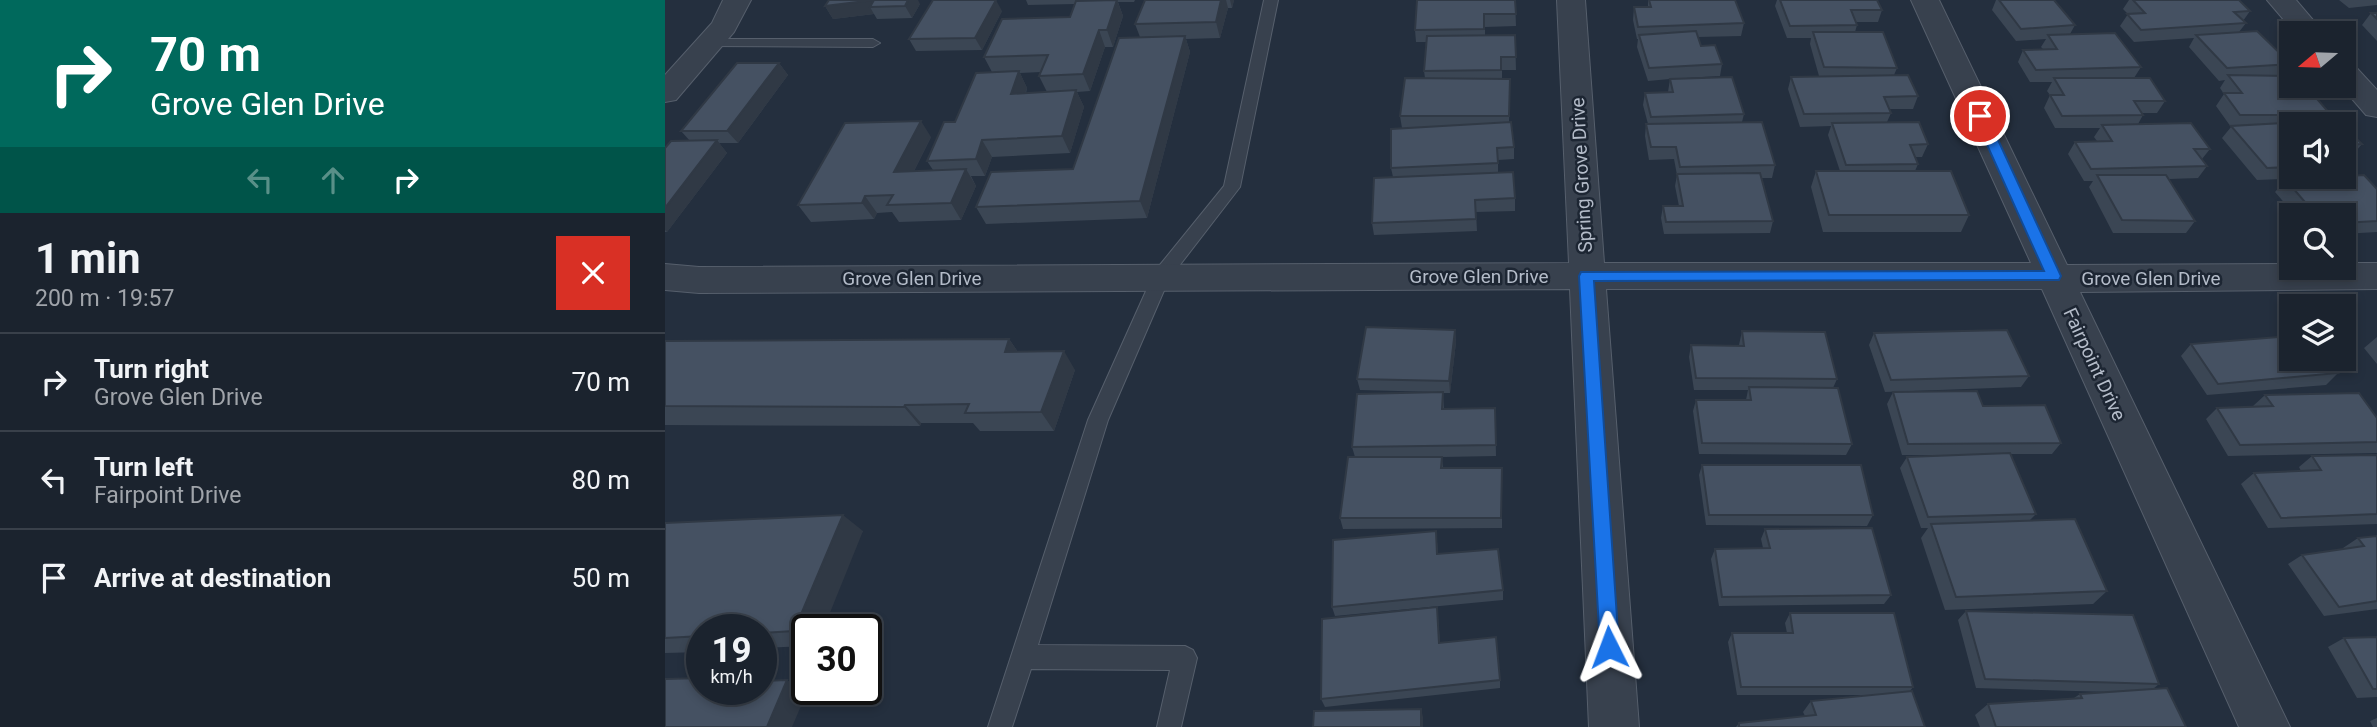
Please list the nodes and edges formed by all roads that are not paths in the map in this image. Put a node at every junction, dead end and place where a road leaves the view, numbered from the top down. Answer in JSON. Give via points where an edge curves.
{"nodes":[{"id":1,"x":737,"y":0,"type":"edge"},
{"id":2,"x":1271,"y":0,"type":"edge"},
{"id":3,"x":1571,"y":0,"type":"edge"},
{"id":4,"x":1925,"y":0,"type":"edge"},
{"id":5,"x":2281,"y":0,"type":"edge"},
{"id":6,"x":2300,"y":21,"type":"edge"},
{"id":7,"x":710,"y":43,"type":"junction"},
{"id":8,"x":873,"y":43,"type":"dead end"},
{"id":9,"x":2356,"y":85,"type":"edge"},
{"id":10,"x":666,"y":91,"type":"edge"},
{"id":11,"x":2377,"y":108,"type":"edge"},
{"id":12,"x":1161,"y":276,"type":"junction"},
{"id":13,"x":1587,"y":276,"type":"junction"},
{"id":14,"x":2054,"y":276,"type":"junction"},
{"id":15,"x":2377,"y":276,"type":"edge"},
{"id":16,"x":665,"y":277,"type":"edge"},
{"id":17,"x":1023,"y":657,"type":"junction"},
{"id":18,"x":1000,"y":727,"type":"edge"},
{"id":19,"x":1169,"y":727,"type":"edge"},
{"id":20,"x":1614,"y":727,"type":"edge"},
{"id":21,"x":2265,"y":727,"type":"edge"}],
"edges":[{"from":1,"to":7,"type":"street","via":[[725,26]]},
{"from":2,"to":12,"type":"lane","via":[[1232,187]]},
{"from":3,"to":13,"type":"street","name":"Spring Grove Drive"},
{"from":4,"to":14,"type":"street","name":"Fairpoint Drive"},
{"from":5,"to":6,"type":"street"},
{"from":7,"to":8,"type":"lane"},
{"from":7,"to":10,"type":"street"},
{"from":9,"to":11,"type":"street"},
{"from":12,"to":13,"type":"street","name":"Grove Glen Drive"},
{"from":12,"to":16,"type":"street","name":"Grove Glen Drive"},
{"from":12,"to":17,"type":"lane","via":[[1098,419]]},
{"from":13,"to":14,"type":"street","name":"Grove Glen Drive"},
{"from":13,"to":20,"type":"street","name":"Spring Grove Drive"},
{"from":14,"to":15,"type":"street","name":"Grove Glen Drive"},
{"from":14,"to":21,"type":"street","name":"Fairpoint Drive"},
{"from":17,"to":18,"type":"lane"},
{"from":17,"to":19,"type":"lane","via":[[1185,658]]}]}
